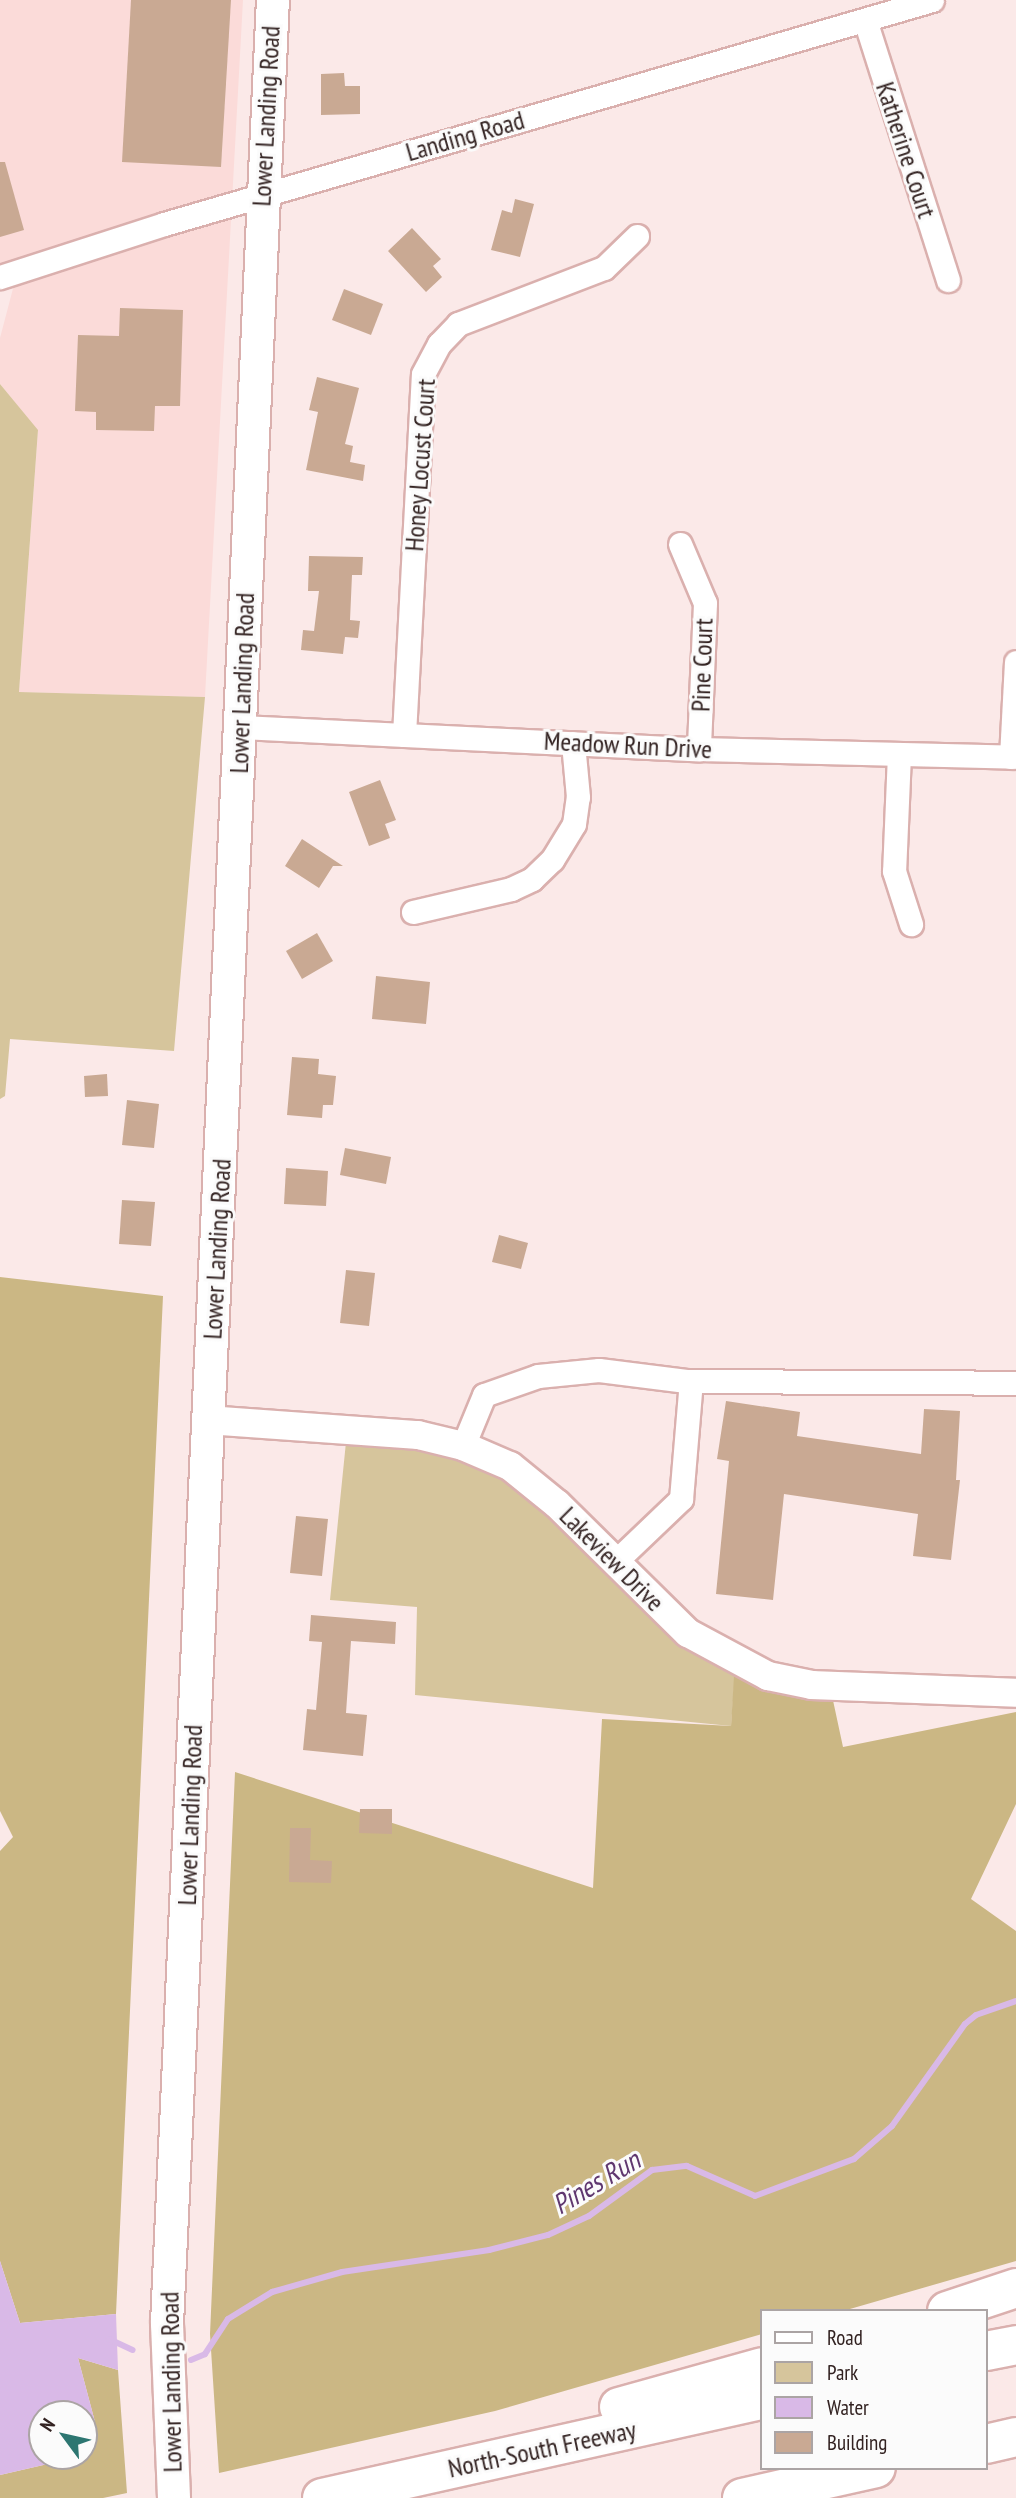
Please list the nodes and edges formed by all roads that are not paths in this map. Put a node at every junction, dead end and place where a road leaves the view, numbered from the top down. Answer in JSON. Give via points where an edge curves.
{"nodes":[{"id":1,"x":273,"y":0,"type":"edge"},
{"id":2,"x":932,"y":0,"type":"edge"},
{"id":3,"x":865,"y":20,"type":"junction"},
{"id":4,"x":261,"y":195,"type":"junction"},
{"id":5,"x":637,"y":236,"type":"dead end"},
{"id":6,"x":0,"y":277,"type":"edge"},
{"id":7,"x":948,"y":280,"type":"dead end"},
{"id":8,"x":681,"y":544,"type":"dead end"},
{"id":9,"x":1016,"y":662,"type":"edge"},
{"id":10,"x":241,"y":727,"type":"junction"},
{"id":11,"x":404,"y":735,"type":"junction"},
{"id":12,"x":573,"y":743,"type":"junction"},
{"id":13,"x":699,"y":749,"type":"junction"},
{"id":14,"x":899,"y":754,"type":"junction"},
{"id":15,"x":1013,"y":757,"type":"edge"},
{"id":16,"x":413,"y":912,"type":"dead end"},
{"id":17,"x":911,"y":924,"type":"dead end"},
{"id":18,"x":691,"y":1381,"type":"junction"},
{"id":19,"x":1016,"y":1383,"type":"edge"},
{"id":20,"x":207,"y":1420,"type":"junction"},
{"id":21,"x":463,"y":1446,"type":"junction"},
{"id":22,"x":614,"y":1563,"type":"junction"},
{"id":23,"x":1016,"y":1693,"type":"edge"},
{"id":24,"x":1016,"y":2288,"type":"edge"},
{"id":25,"x":953,"y":2309,"type":"edge"},
{"id":26,"x":1016,"y":2344,"type":"edge"},
{"id":27,"x":988,"y":2351,"type":"edge"},
{"id":28,"x":760,"y":2368,"type":"edge"},
{"id":29,"x":760,"y":2400,"type":"edge"},
{"id":30,"x":1016,"y":2437,"type":"edge"},
{"id":31,"x":988,"y":2444,"type":"edge"},
{"id":32,"x":867,"y":2470,"type":"edge"},
{"id":33,"x":417,"y":2476,"type":"junction"},
{"id":34,"x":174,"y":2498,"type":"edge"},
{"id":35,"x":322,"y":2498,"type":"edge"},
{"id":36,"x":742,"y":2498,"type":"edge"}],
"edges":[{"from":1,"to":4,"type":"main road","name":"Lower Landing Road"},
{"from":2,"to":3,"type":"street","name":"Landing Road"},
{"from":3,"to":4,"type":"street","name":"Landing Road"},
{"from":3,"to":7,"type":"street","name":"Katherine Court"},
{"from":4,"to":6,"type":"street","name":"Landing Road"},
{"from":4,"to":10,"type":"main road","name":"Lower Landing Road"},
{"from":5,"to":11,"type":"street","name":"Honey Locust Court","via":[[604,268],[458,324],[439,344],[422,374]]},
{"from":8,"to":13,"type":"street","name":"Pine Court","via":[[705,603]]},
{"from":9,"to":15,"type":"street"},
{"from":10,"to":11,"type":"street","name":"Meadow Run Drive"},
{"from":10,"to":20,"type":"main road","name":"Lower Landing Road"},
{"from":11,"to":12,"type":"street","name":"Meadow Run Drive"},
{"from":12,"to":13,"type":"street","name":"Meadow Run Drive"},
{"from":12,"to":16,"type":"street","via":[[578,797],[574,824],[552,860],[532,879],[511,889]]},
{"from":13,"to":14,"type":"street","name":"Meadow Run Drive"},
{"from":14,"to":15,"type":"street","name":"Meadow Run Drive"},
{"from":14,"to":17,"type":"street","via":[[894,871]]},
{"from":18,"to":19,"type":"street"},
{"from":18,"to":21,"type":"street","via":[[598,1370],[538,1376],[484,1395]]},
{"from":18,"to":22,"type":"street","via":[[681,1499]]},
{"from":20,"to":21,"type":"street","name":"Lakeview Drive","via":[[358,1429]]},
{"from":20,"to":34,"type":"main road","name":"Lower Landing Road","via":[[167,2324]]},
{"from":21,"to":22,"type":"street","name":"Lakeview Drive","via":[[510,1466],[557,1504]]},
{"from":22,"to":23,"type":"street","name":"Lakeview Drive","via":[[688,1633],[768,1676],[812,1685]]},
{"from":24,"to":25,"type":"highway"},
{"from":26,"to":27,"type":"highway"},
{"from":28,"to":33,"type":"highway","via":[[562,2422]]},
{"from":29,"to":33,"type":"highway","name":"North-South Freeway"},
{"from":30,"to":31,"type":"highway"},
{"from":32,"to":36,"type":"highway"},
{"from":33,"to":35,"type":"highway","name":"North-South Freeway"}]}
